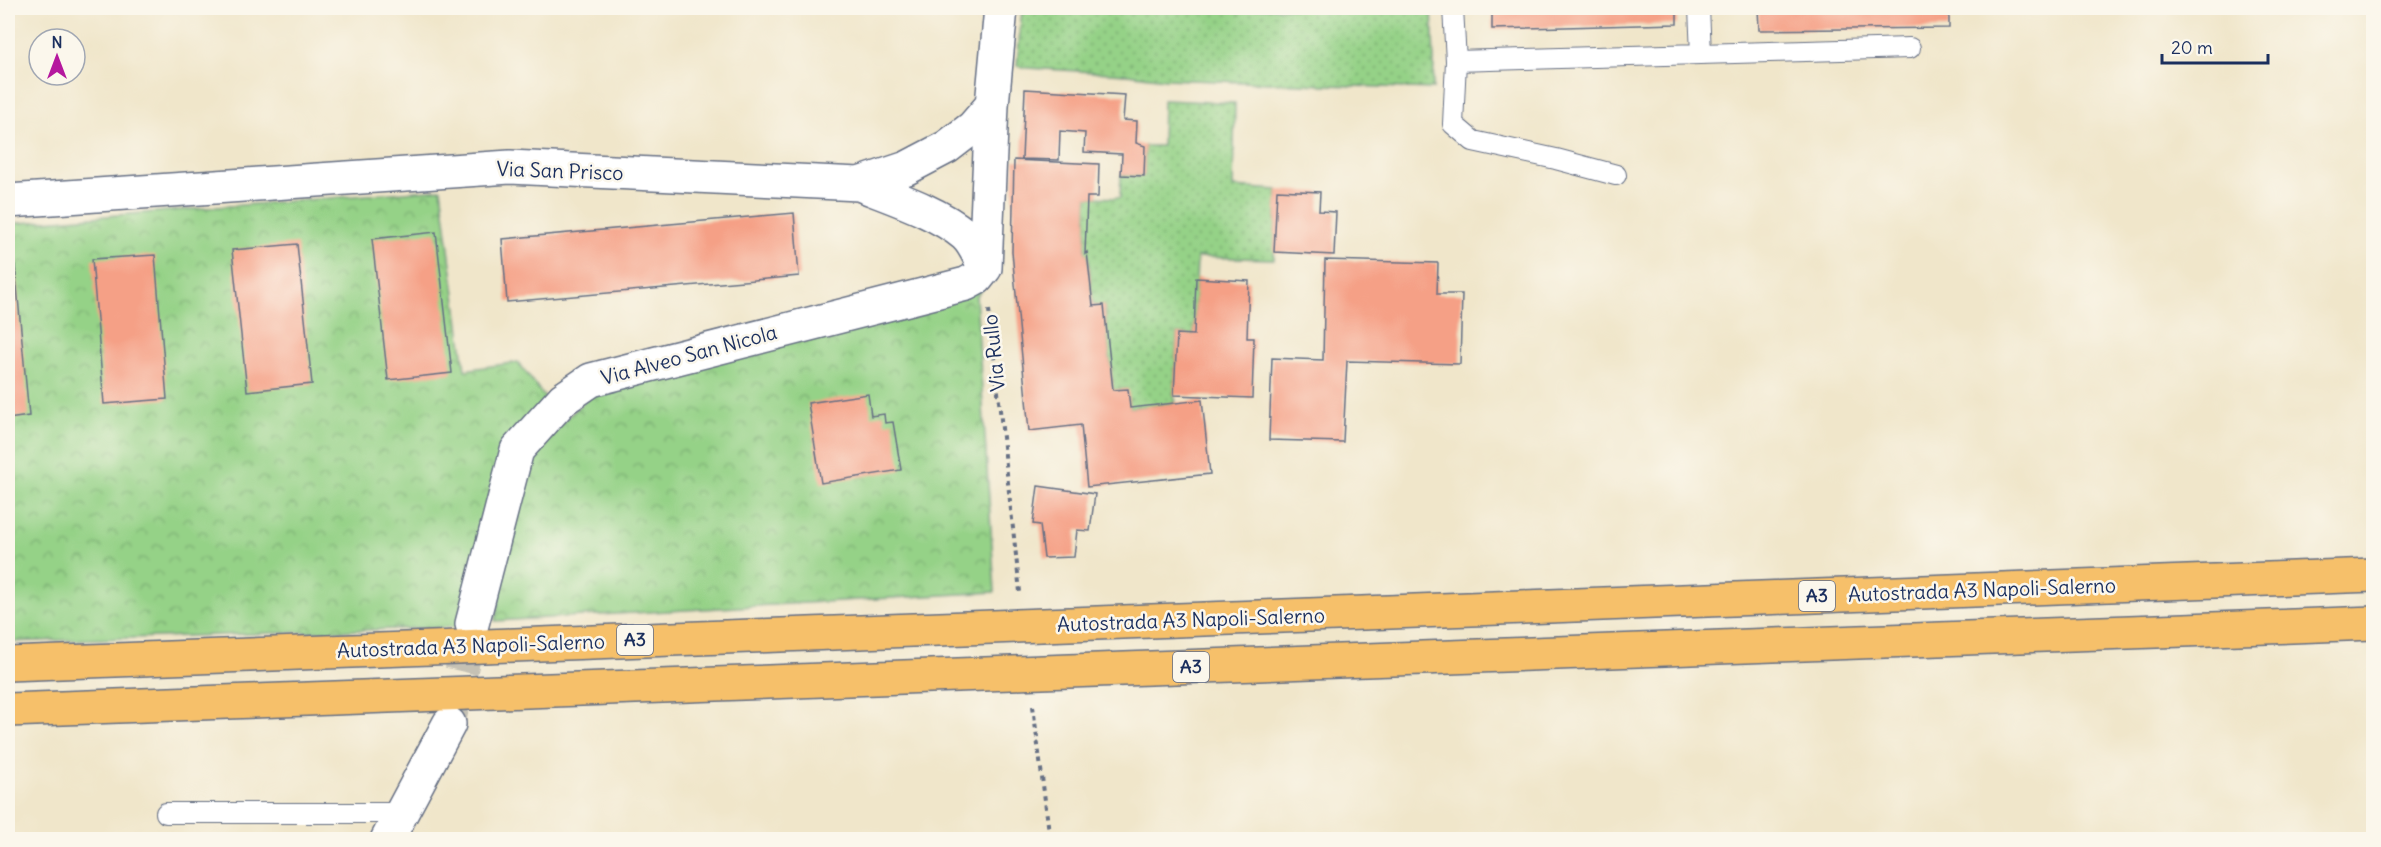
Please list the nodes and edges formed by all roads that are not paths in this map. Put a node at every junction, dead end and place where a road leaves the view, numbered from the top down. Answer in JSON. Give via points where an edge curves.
{"nodes":[{"id":1,"x":1001,"y":8,"type":"edge"},
{"id":2,"x":1453,"y":8,"type":"edge"},
{"id":3,"x":1699,"y":8,"type":"edge"},
{"id":4,"x":1910,"y":48,"type":"dead end"},
{"id":5,"x":1701,"y":54,"type":"junction"},
{"id":6,"x":1456,"y":61,"type":"junction"},
{"id":7,"x":992,"y":105,"type":"junction"},
{"id":8,"x":1616,"y":175,"type":"dead end"},
{"id":9,"x":859,"y":183,"type":"junction"},
{"id":10,"x":8,"y":201,"type":"edge"},
{"id":11,"x":985,"y":268,"type":"junction"},
{"id":12,"x":2373,"y":575,"type":"edge"},
{"id":13,"x":2373,"y":623,"type":"edge"},
{"id":14,"x":472,"y":624,"type":"tunnel mouth"},
{"id":15,"x":8,"y":664,"type":"edge"},
{"id":16,"x":8,"y":710,"type":"edge"},
{"id":17,"x":449,"y":724,"type":"tunnel mouth"},
{"id":18,"x":166,"y":813,"type":"dead end"},
{"id":19,"x":394,"y":826,"type":"edge"}],
"edges":[{"from":1,"to":7,"type":"street"},
{"from":2,"to":6,"type":"lane"},
{"from":3,"to":5,"type":"lane"},
{"from":4,"to":5,"type":"lane"},
{"from":5,"to":6,"type":"lane"},
{"from":6,"to":8,"type":"lane","via":[[1452,124],[1473,141]]},
{"from":7,"to":9,"type":"street","name":"Via San Prisco","via":[[973,127],[947,147],[907,168]]},
{"from":7,"to":11,"type":"street"},
{"from":9,"to":10,"type":"street","name":"Via San Prisco","via":[[510,167]]},
{"from":9,"to":11,"type":"street","via":[[937,218],[966,236]]},
{"from":11,"to":14,"type":"street","name":"Via Alveo San Nicola","via":[[966,284],[591,380],[563,399],[517,450]]},
{"from":12,"to":15,"type":"highway","name":"Autostrada A3 Napoli-Salerno","number":"A3"},
{"from":13,"to":16,"type":"highway","number":"A3"},
{"from":17,"to":19,"type":"street"},
{"from":18,"to":19,"type":"lane"}]}
